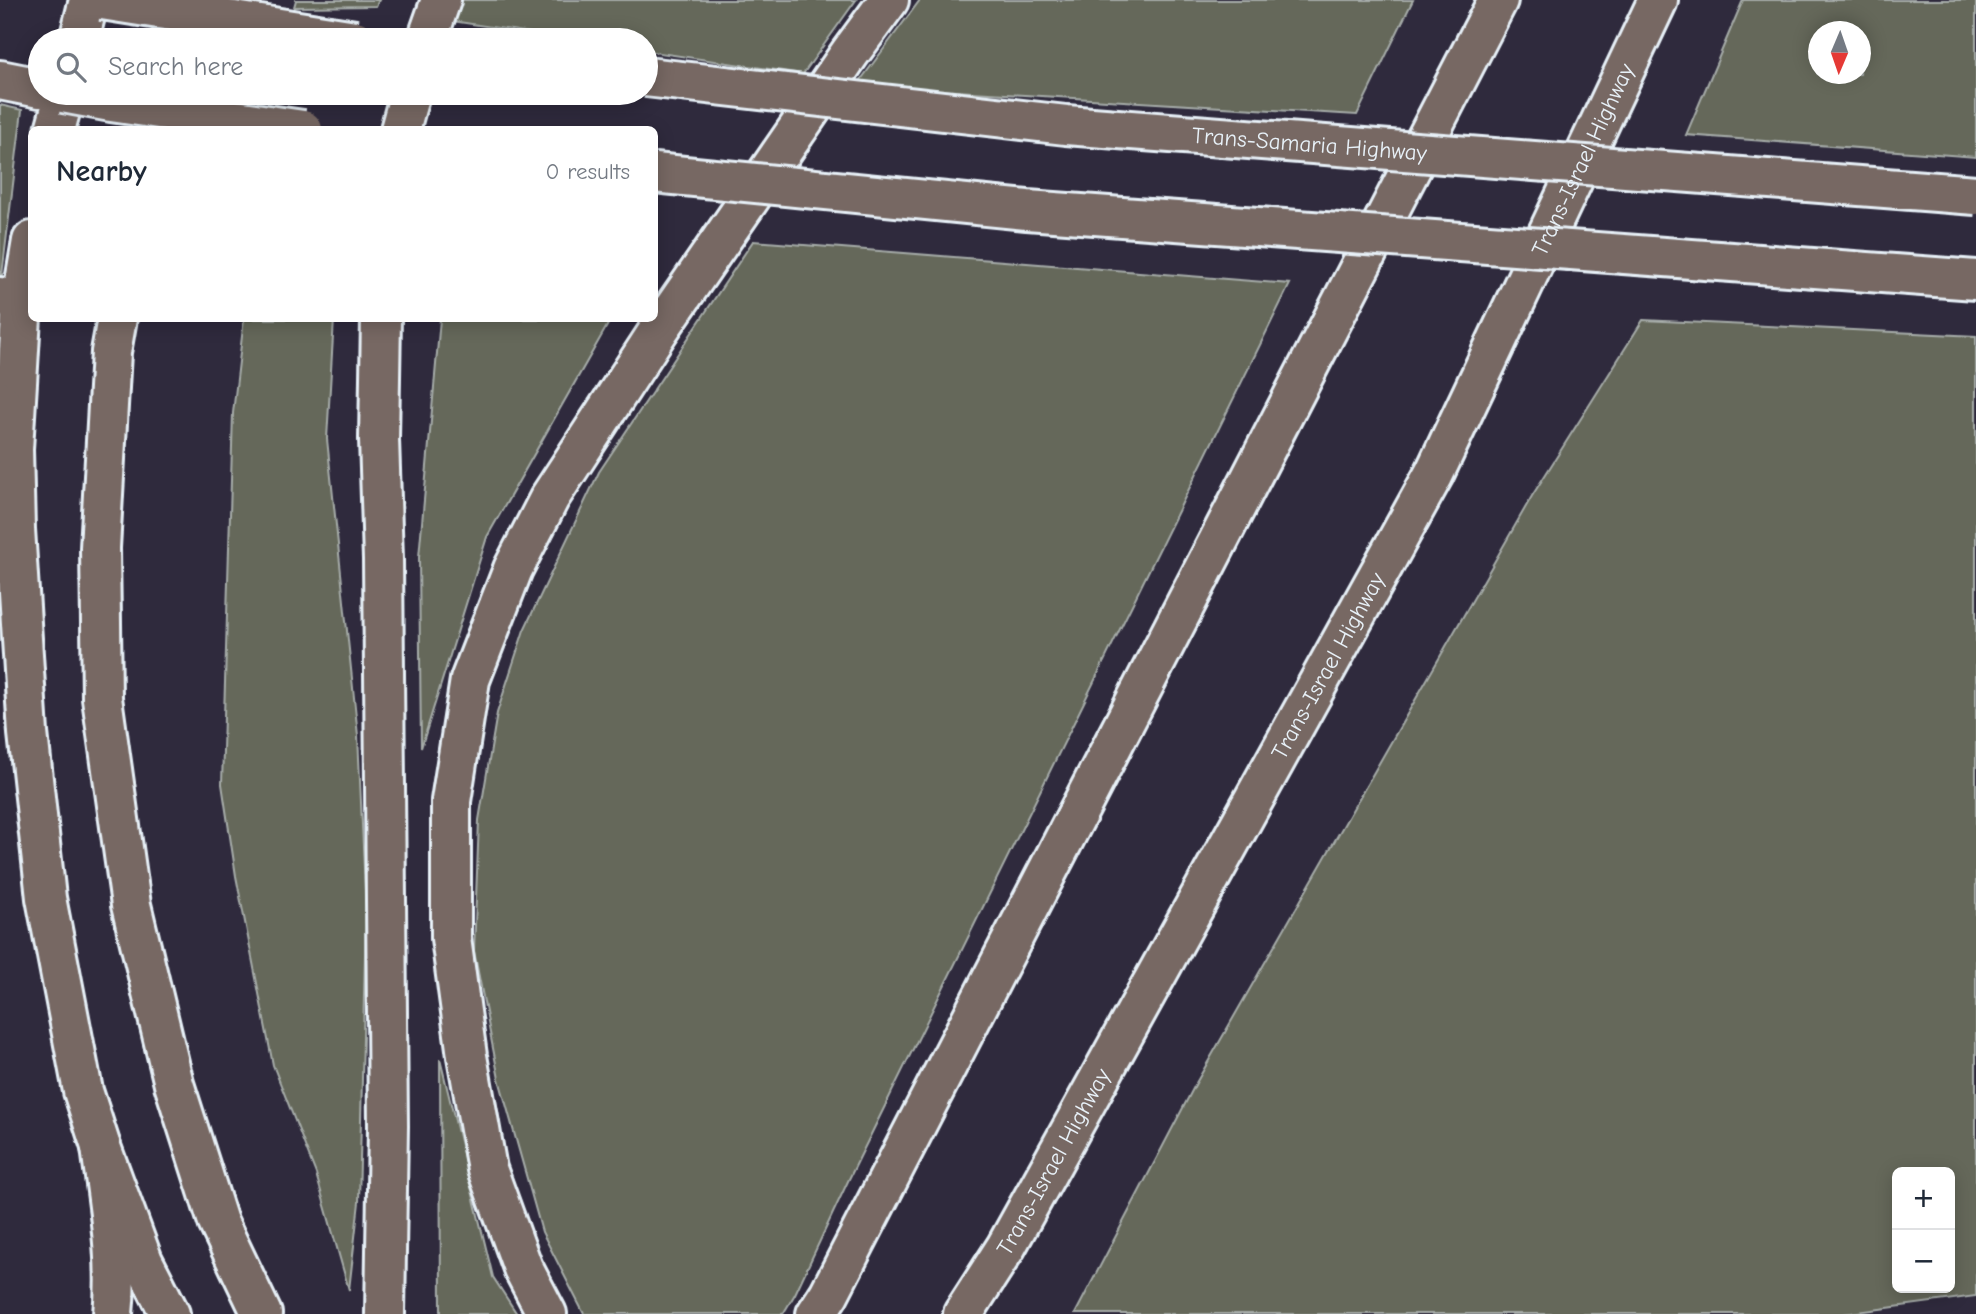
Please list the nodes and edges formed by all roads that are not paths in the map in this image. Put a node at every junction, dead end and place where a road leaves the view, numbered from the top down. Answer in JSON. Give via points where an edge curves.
{"nodes":[{"id":1,"x":89,"y":0,"type":"edge"},
{"id":2,"x":102,"y":0,"type":"edge"},
{"id":3,"x":185,"y":0,"type":"edge"},
{"id":4,"x":441,"y":0,"type":"edge"},
{"id":5,"x":889,"y":0,"type":"edge"},
{"id":6,"x":1498,"y":0,"type":"edge"},
{"id":7,"x":1658,"y":0,"type":"edge"},
{"id":8,"x":82,"y":28,"type":"edge"},
{"id":9,"x":175,"y":28,"type":"edge"},
{"id":10,"x":279,"y":28,"type":"edge"},
{"id":11,"x":431,"y":28,"type":"edge"},
{"id":12,"x":658,"y":78,"type":"edge"},
{"id":13,"x":0,"y":80,"type":"edge"},
{"id":14,"x":28,"y":86,"type":"edge"},
{"id":15,"x":61,"y":105,"type":"edge"},
{"id":16,"x":132,"y":105,"type":"edge"},
{"id":17,"x":155,"y":105,"type":"edge"},
{"id":18,"x":407,"y":105,"type":"edge"},
{"id":19,"x":56,"y":126,"type":"edge"},
{"id":20,"x":151,"y":126,"type":"edge"},
{"id":21,"x":276,"y":126,"type":"edge"},
{"id":22,"x":401,"y":126,"type":"edge"},
{"id":23,"x":658,"y":173,"type":"edge"},
{"id":24,"x":1976,"y":194,"type":"edge"},
{"id":25,"x":28,"y":258,"type":"edge"},
{"id":26,"x":1976,"y":281,"type":"edge"},
{"id":27,"x":18,"y":299,"type":"edge"},
{"id":28,"x":116,"y":322,"type":"edge"},
{"id":29,"x":381,"y":322,"type":"edge"},
{"id":30,"x":0,"y":401,"type":"edge"},
{"id":31,"x":13,"y":449,"type":"junction"},
{"id":32,"x":101,"y":1147,"type":"junction"},
{"id":33,"x":113,"y":1314,"type":"edge"},
{"id":34,"x":170,"y":1314,"type":"edge"},
{"id":35,"x":262,"y":1314,"type":"edge"},
{"id":36,"x":385,"y":1314,"type":"edge"},
{"id":37,"x":547,"y":1314,"type":"edge"},
{"id":38,"x":816,"y":1314,"type":"edge"},
{"id":39,"x":963,"y":1314,"type":"edge"}],
"edges":[{"from":1,"to":8,"type":"main road"},
{"from":2,"to":10,"type":"main road","bridge":true},
{"from":3,"to":9,"type":"main road"},
{"from":4,"to":11,"type":"main road"},
{"from":5,"to":37,"type":"main road","via":[[659,330],[550,497],[513,569],[470,680],[451,802],[451,938],[487,1169],[523,1268]]},
{"from":6,"to":38,"type":"main road"},
{"from":7,"to":39,"type":"main road","name":"Trans-Israel Highway","via":[[1434,474],[1006,1248]]},
{"from":12,"to":24,"type":"main road","name":"Trans-Samaria Highway","bridge":true,"via":[[1066,125]]},
{"from":13,"to":14,"type":"main road"},
{"from":15,"to":19,"type":"main road"},
{"from":16,"to":21,"type":"main road","bridge":true},
{"from":17,"to":20,"type":"main road"},
{"from":18,"to":22,"type":"main road"},
{"from":23,"to":26,"type":"main road","bridge":true,"via":[[1027,209]]},
{"from":25,"to":27,"type":"main road"},
{"from":27,"to":31,"type":"main road"},
{"from":28,"to":35,"type":"main road","via":[[100,548],[102,698],[131,905],[174,1084],[218,1222]]},
{"from":29,"to":36,"type":"main road","via":[[388,1126]]},
{"from":30,"to":31,"type":"main road"},
{"from":31,"to":32,"type":"main road","via":[[28,733],[46,898],[83,1091]]},
{"from":32,"to":33,"type":"main road","via":[[113,1242]]},
{"from":32,"to":34,"type":"main road","via":[[143,1261]]}]}
